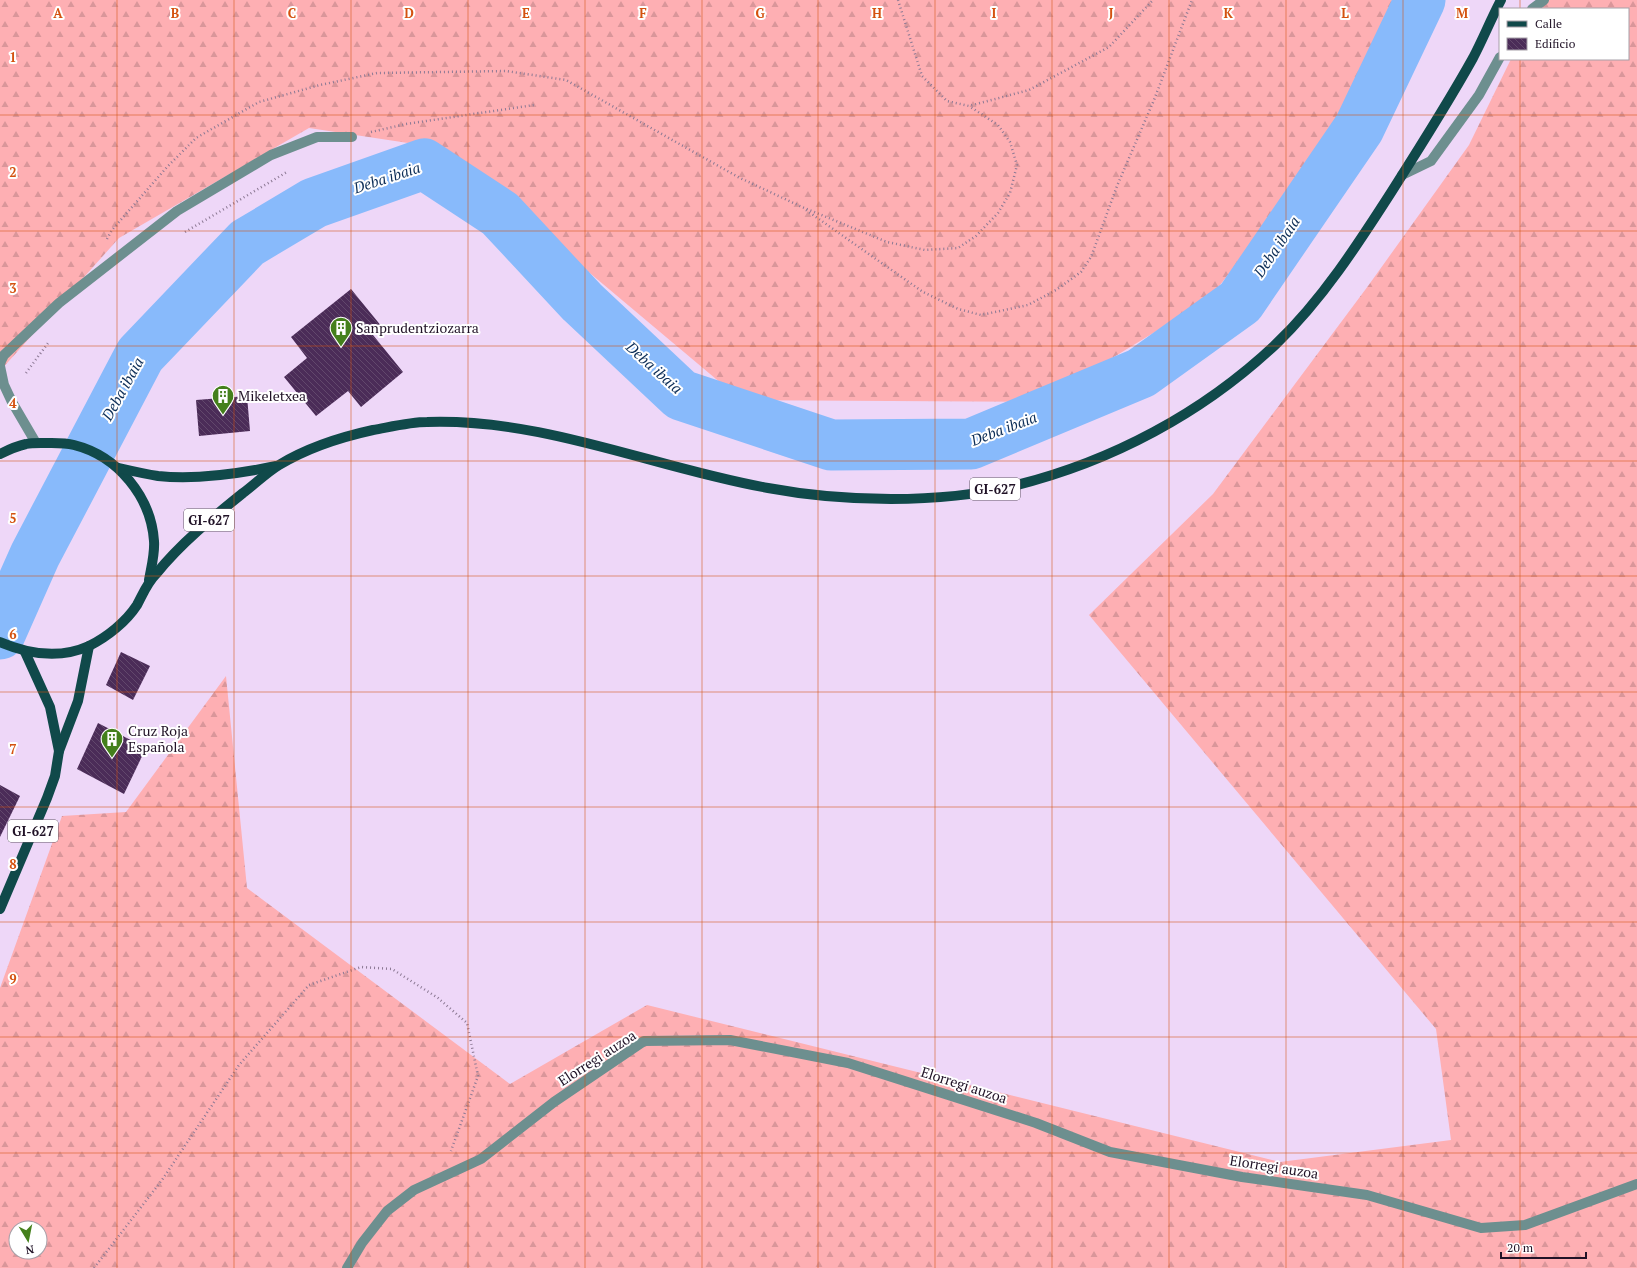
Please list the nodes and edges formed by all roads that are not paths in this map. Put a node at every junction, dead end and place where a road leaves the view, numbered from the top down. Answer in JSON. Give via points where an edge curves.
{"nodes":[{"id":1,"x":1501,"y":0,"type":"edge"},
{"id":2,"x":1544,"y":0,"type":"edge"},
{"id":3,"x":1533,"y":8,"type":"edge"},
{"id":4,"x":1499,"y":60,"type":"edge"},
{"id":5,"x":352,"y":137,"type":"road end"},
{"id":6,"x":1402,"y":175,"type":"junction"},
{"id":7,"x":0,"y":365,"type":"edge"},
{"id":8,"x":36,"y":443,"type":"junction"},
{"id":9,"x":0,"y":454,"type":"edge"},
{"id":10,"x":278,"y":466,"type":"junction"},
{"id":11,"x":119,"y":468,"type":"junction"},
{"id":12,"x":148,"y":582,"type":"junction"},
{"id":13,"x":0,"y":642,"type":"edge"},
{"id":14,"x":89,"y":646,"type":"junction"},
{"id":15,"x":25,"y":652,"type":"junction"},
{"id":16,"x":59,"y":751,"type":"junction"},
{"id":17,"x":0,"y":909,"type":"edge"},
{"id":18,"x":1637,"y":1184,"type":"edge"},
{"id":19,"x":347,"y":1268,"type":"edge"}],
"edges":[{"from":1,"to":6,"type":"main road","number":"GI-627","via":[[1473,56]]},
{"from":2,"to":3,"type":"street"},
{"from":4,"to":6,"type":"street","via":[[1479,95],[1431,161]]},
{"from":5,"to":7,"type":"street","via":[[317,137],[271,155],[177,211],[59,303],[4,355]]},
{"from":6,"to":10,"type":"main road","number":"GI-627","via":[[1373,221],[1311,307],[1276,344],[1243,372],[1176,420],[1113,452],[1009,487],[959,495],[906,498],[851,498],[803,493],[698,474],[541,432],[479,424],[425,422],[372,430],[321,445]]},
{"from":7,"to":8,"type":"street","via":[[4,385]]},
{"from":8,"to":9,"type":"main road","number":"GI-627"},
{"from":8,"to":11,"type":"main road","number":"GI-627","via":[[58,442],[91,450]]},
{"from":10,"to":11,"type":"main road","number":"GI-627","via":[[241,473],[183,477],[158,476]]},
{"from":10,"to":12,"type":"main road","number":"GI-627","via":[[190,538]]},
{"from":11,"to":12,"type":"main road","number":"GI-627","via":[[144,502],[150,521],[154,541]]},
{"from":12,"to":14,"type":"main road","number":"GI-627","via":[[135,609],[114,630]]},
{"from":13,"to":15,"type":"main road","number":"GI-627"},
{"from":14,"to":15,"type":"main road","number":"GI-627","via":[[55,654]]},
{"from":14,"to":16,"type":"main road","number":"GI-627","via":[[78,701]]},
{"from":15,"to":16,"type":"main road","number":"GI-627","via":[[50,706]]},
{"from":16,"to":17,"type":"main road","number":"GI-627","via":[[55,776],[47,798]]},
{"from":18,"to":19,"type":"street","name":"Elorregi auzoa","via":[[1526,1225],[1481,1228],[1367,1195],[1242,1177],[1110,1152],[1036,1123],[848,1063],[730,1040],[644,1041],[554,1102],[482,1159],[414,1190],[387,1212],[362,1242]]}]}
